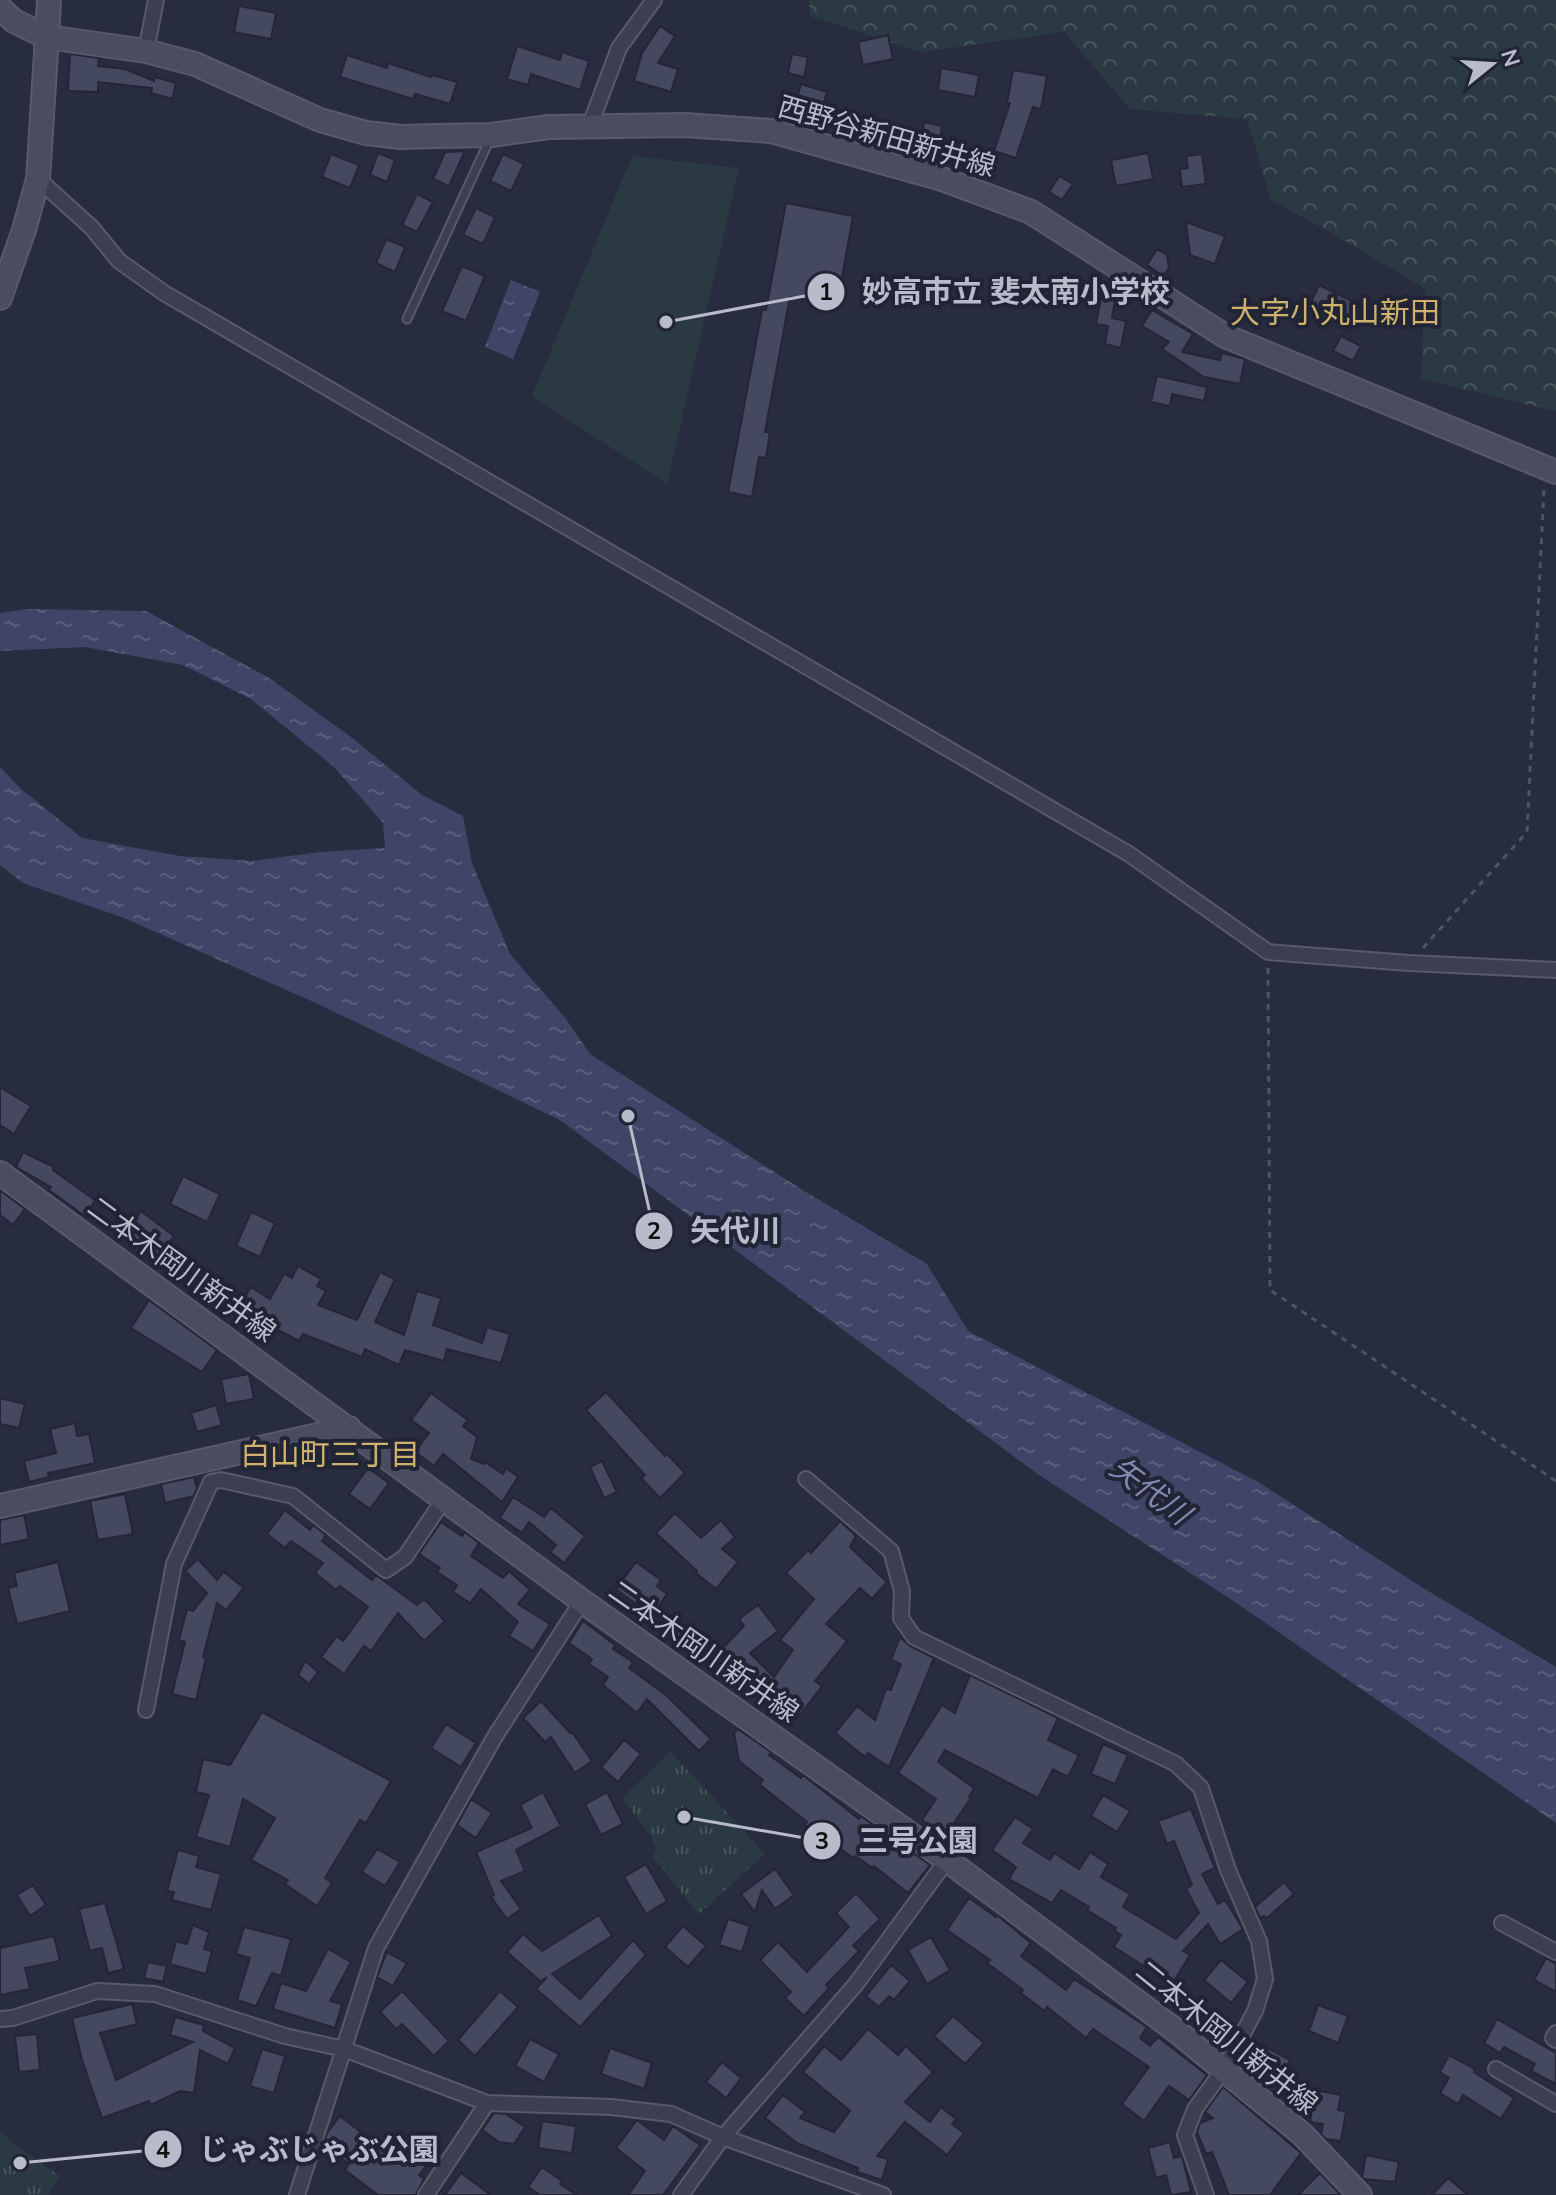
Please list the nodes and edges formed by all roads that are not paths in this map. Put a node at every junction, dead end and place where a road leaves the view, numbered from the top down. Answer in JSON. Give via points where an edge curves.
{"nodes":[{"id":1,"x":49,"y":0,"type":"edge"},
{"id":2,"x":156,"y":0,"type":"edge"},
{"id":3,"x":654,"y":0,"type":"edge"},
{"id":4,"x":0,"y":8,"type":"edge"},
{"id":5,"x":47,"y":37,"type":"junction"},
{"id":6,"x":146,"y":51,"type":"junction"},
{"id":7,"x":590,"y":125,"type":"junction"},
{"id":8,"x":491,"y":135,"type":"junction"},
{"id":9,"x":38,"y":179,"type":"junction"},
{"id":10,"x":0,"y":298,"type":"edge"},
{"id":11,"x":407,"y":319,"type":"dead end"},
{"id":12,"x":1550,"y":469,"type":"edge"},
{"id":13,"x":1556,"y":970,"type":"edge"},
{"id":14,"x":0,"y":1173,"type":"edge"},
{"id":15,"x":349,"y":1428,"type":"junction"},
{"id":16,"x":205,"y":1459,"type":"junction"},
{"id":17,"x":806,"y":1479,"type":"dead end"},
{"id":18,"x":211,"y":1482,"type":"junction"},
{"id":19,"x":444,"y":1499,"type":"junction"},
{"id":20,"x":0,"y":1506,"type":"edge"},
{"id":21,"x":582,"y":1601,"type":"junction"},
{"id":22,"x":146,"y":1710,"type":"dead end"},
{"id":23,"x":947,"y":1860,"type":"junction"},
{"id":24,"x":1502,"y":1923,"type":"dead end"},
{"id":25,"x":1556,"y":1952,"type":"edge"},
{"id":26,"x":0,"y":2019,"type":"edge"},
{"id":27,"x":1556,"y":2033,"type":"edge"},
{"id":28,"x":1556,"y":2040,"type":"edge"},
{"id":29,"x":344,"y":2049,"type":"junction"},
{"id":30,"x":1224,"y":2069,"type":"junction"},
{"id":31,"x":1496,"y":2069,"type":"dead end"},
{"id":32,"x":487,"y":2103,"type":"junction"},
{"id":33,"x":1556,"y":2104,"type":"edge"},
{"id":34,"x":723,"y":2137,"type":"junction"},
{"id":35,"x":297,"y":2195,"type":"edge"},
{"id":36,"x":426,"y":2195,"type":"edge"},
{"id":37,"x":681,"y":2195,"type":"edge"},
{"id":38,"x":883,"y":2195,"type":"edge"},
{"id":39,"x":1206,"y":2195,"type":"edge"},
{"id":40,"x":1360,"y":2195,"type":"edge"}],
"edges":[{"from":1,"to":5,"type":"main road"},
{"from":2,"to":6,"type":"street"},
{"from":3,"to":7,"type":"street","via":[[619,48]]},
{"from":4,"to":5,"type":"main road","name":"西野谷新田新井線"},
{"from":5,"to":6,"type":"main road","name":"西野谷新田新井線"},
{"from":5,"to":9,"type":"main road"},
{"from":6,"to":8,"type":"main road","name":"西野谷新田新井線","via":[[195,64],[320,120],[366,133]]},
{"from":7,"to":8,"type":"main road","name":"西野谷新田新井線"},
{"from":7,"to":12,"type":"main road","name":"西野谷新田新井線","via":[[771,131],[942,179],[1031,212],[1225,336]]},
{"from":8,"to":11,"type":"lane"},
{"from":9,"to":10,"type":"main road"},
{"from":9,"to":13,"type":"street","via":[[119,261],[164,293],[1129,854],[1268,952]]},
{"from":14,"to":15,"type":"main road","name":"二本木岡川新井線"},
{"from":15,"to":16,"type":"main road"},
{"from":15,"to":19,"type":"main road","name":"二本木岡川新井線"},
{"from":16,"to":18,"type":"street"},
{"from":16,"to":20,"type":"main road"},
{"from":17,"to":30,"type":"street","via":[[891,1551],[902,1591],[901,1618],[914,1637],[1176,1764],[1201,1788],[1259,1941],[1265,1979],[1255,2011]]},
{"from":18,"to":19,"type":"street","via":[[293,1496],[386,1570],[405,1557]]},
{"from":18,"to":22,"type":"street","via":[[174,1564]]},
{"from":19,"to":21,"type":"main road","name":"二本木岡川新井線"},
{"from":21,"to":23,"type":"main road","name":"二本木岡川新井線"},
{"from":21,"to":29,"type":"street","via":[[494,1738],[376,1948]]},
{"from":23,"to":30,"type":"main road","name":"二本木岡川新井線"},
{"from":23,"to":34,"type":"street","via":[[856,1984]]},
{"from":24,"to":25,"type":"street"},
{"from":26,"to":29,"type":"street","via":[[97,1991],[155,1994],[285,2036]]},
{"from":27,"to":28,"type":"street"},
{"from":29,"to":32,"type":"street"},
{"from":29,"to":35,"type":"street"},
{"from":30,"to":39,"type":"street","via":[[1195,2109],[1185,2135]]},
{"from":30,"to":40,"type":"main road","name":"二本木岡川新井線","via":[[1302,2134]]},
{"from":31,"to":33,"type":"street"},
{"from":32,"to":34,"type":"street","via":[[671,2114]]},
{"from":32,"to":36,"type":"street"},
{"from":34,"to":37,"type":"street"},
{"from":34,"to":38,"type":"street"}]}
